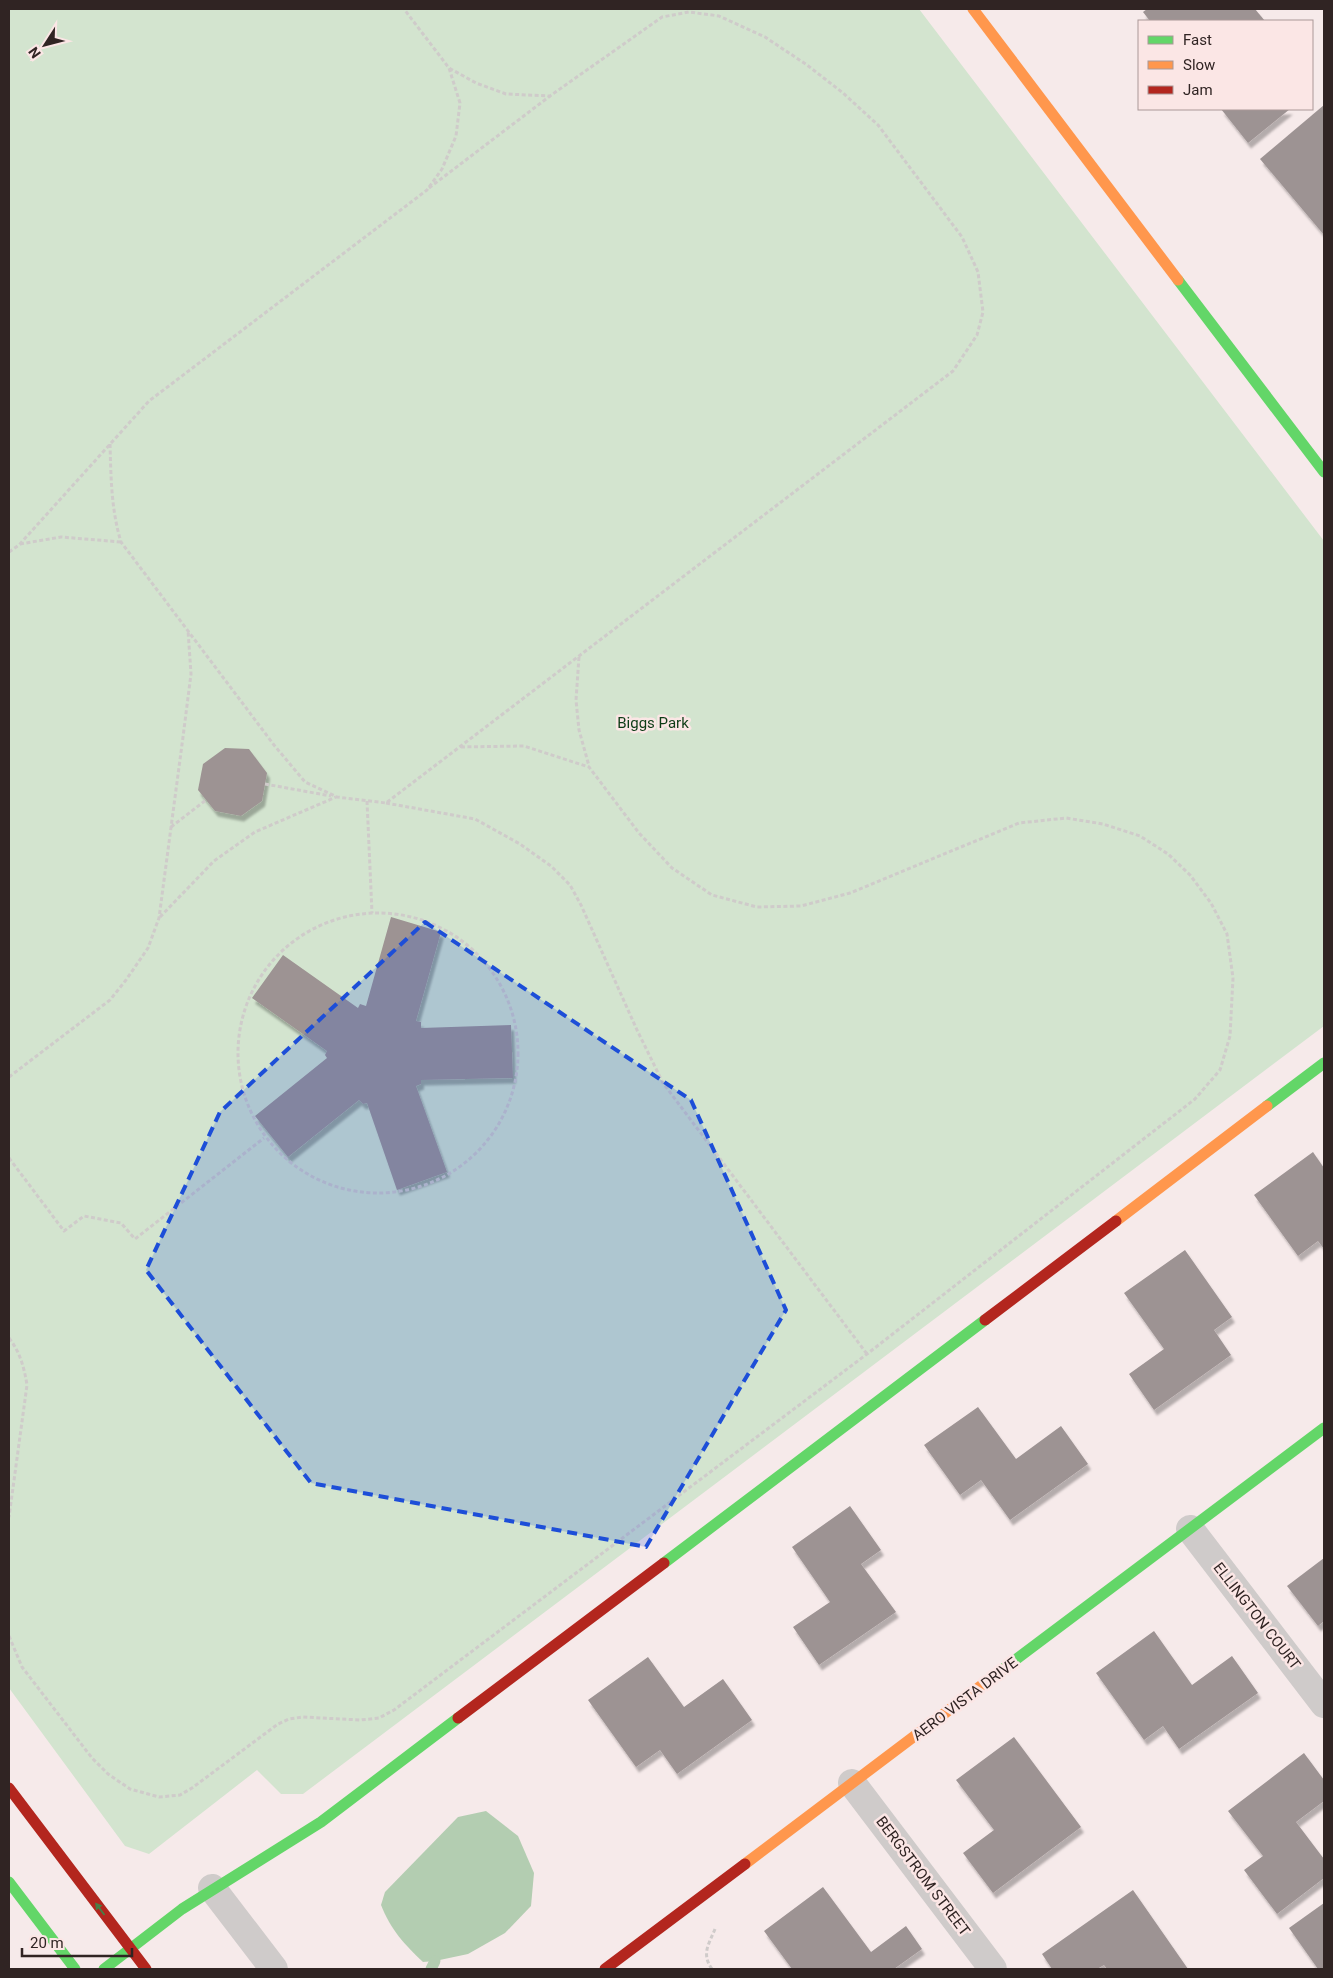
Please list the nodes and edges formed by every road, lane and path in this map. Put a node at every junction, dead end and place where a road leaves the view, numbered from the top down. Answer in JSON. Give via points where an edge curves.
{"nodes":[{"id":1,"x":404,"y":9,"type":"edge"},
{"id":2,"x":973,"y":9,"type":"edge"},
{"id":3,"x":449,"y":68,"type":"junction"},
{"id":4,"x":550,"y":96,"type":"junction"},
{"id":5,"x":427,"y":190,"type":"junction"},
{"id":6,"x":110,"y":444,"type":"junction"},
{"id":7,"x":1324,"y":472,"type":"edge"},
{"id":8,"x":121,"y":542,"type":"junction"},
{"id":9,"x":19,"y":545,"type":"junction"},
{"id":10,"x":9,"y":552,"type":"edge"},
{"id":11,"x":188,"y":630,"type":"junction"},
{"id":12,"x":579,"y":656,"type":"junction"},
{"id":13,"x":459,"y":747,"type":"junction"},
{"id":14,"x":590,"y":767,"type":"junction"},
{"id":15,"x":265,"y":784,"type":"dead end"},
{"id":16,"x":337,"y":797,"type":"junction"},
{"id":17,"x":206,"y":800,"type":"dead end"},
{"id":18,"x":367,"y":801,"type":"junction"},
{"id":19,"x":386,"y":803,"type":"junction"},
{"id":20,"x":171,"y":828,"type":"junction"},
{"id":21,"x":372,"y":913,"type":"junction"},
{"id":22,"x":159,"y":918,"type":"junction"},
{"id":23,"x":1324,"y":1063,"type":"edge"},
{"id":24,"x":9,"y":1077,"type":"edge"},
{"id":25,"x":264,"y":1138,"type":"junction"},
{"id":26,"x":9,"y":1158,"type":"edge"},
{"id":27,"x":9,"y":1338,"type":"edge"},
{"id":28,"x":866,"y":1354,"type":"junction"},
{"id":29,"x":1324,"y":1428,"type":"edge"},
{"id":30,"x":9,"y":1517,"type":"edge"},
{"id":31,"x":1190,"y":1529,"type":"junction"},
{"id":32,"x":9,"y":1636,"type":"edge"},
{"id":33,"x":1324,"y":1704,"type":"edge"},
{"id":34,"x":852,"y":1783,"type":"junction"},
{"id":35,"x":9,"y":1788,"type":"edge"},
{"id":36,"x":9,"y":1882,"type":"edge"},
{"id":37,"x":212,"y":1888,"type":"junction"},
{"id":38,"x":716,"y":1928,"type":"dead end"},
{"id":39,"x":129,"y":1947,"type":"junction"},
{"id":40,"x":75,"y":1969,"type":"edge"},
{"id":41,"x":104,"y":1969,"type":"edge"},
{"id":42,"x":146,"y":1969,"type":"edge"},
{"id":43,"x":274,"y":1969,"type":"edge"},
{"id":44,"x":605,"y":1969,"type":"edge"},
{"id":45,"x":712,"y":1969,"type":"edge"},
{"id":46,"x":993,"y":1969,"type":"edge"}],
"edges":[{"from":1,"to":3,"type":"path"},
{"from":2,"to":7,"type":"street"},
{"from":3,"to":4,"type":"path","via":[[476,84],[506,94]]},
{"from":3,"to":5,"type":"path","via":[[460,103],[456,136],[442,169]]},
{"from":4,"to":5,"type":"path"},
{"from":4,"to":12,"type":"path","via":[[662,17],[689,12],[719,16],[765,38],[807,65],[878,125],[962,237],[978,272],[983,312],[977,335],[953,371]]},
{"from":5,"to":6,"type":"path","via":[[149,401]]},
{"from":6,"to":8,"type":"path","via":[[111,495]]},
{"from":6,"to":9,"type":"path"},
{"from":8,"to":9,"type":"path","via":[[61,537]]},
{"from":8,"to":11,"type":"path"},
{"from":9,"to":10,"type":"path"},
{"from":11,"to":16,"type":"path","via":[[274,745],[306,782]]},
{"from":11,"to":20,"type":"path","via":[[191,674]]},
{"from":12,"to":13,"type":"path"},
{"from":12,"to":14,"type":"path","via":[[576,700],[579,730]]},
{"from":13,"to":14,"type":"path","via":[[524,746]]},
{"from":13,"to":19,"type":"path"},
{"from":14,"to":28,"type":"path","via":[[639,833],[672,868],[712,895],[757,907],[801,906],[850,893],[1020,823],[1066,818],[1103,824],[1140,836],[1168,854],[1190,875],[1211,903],[1227,934],[1233,978],[1230,1036],[1220,1070],[1195,1099]]},
{"from":15,"to":16,"type":"path"},
{"from":16,"to":18,"type":"path"},
{"from":16,"to":22,"type":"path","via":[[255,832],[214,861]]},
{"from":17,"to":20,"type":"path"},
{"from":18,"to":19,"type":"path"},
{"from":18,"to":21,"type":"path"},
{"from":19,"to":28,"type":"path","via":[[475,819],[520,844],[551,866],[570,886],[664,1082]]},
{"from":20,"to":22,"type":"path"},
{"from":21,"to":25,"type":"path","via":[[342,916],[300,934],[266,966],[244,1006],[236,1051],[243,1097]]},
{"from":21,"to":25,"type":"path","via":[[387,912],[432,922],[471,947],[500,982],[517,1026],[518,1072],[505,1115],[477,1154],[438,1182],[391,1194],[343,1190],[299,1170]]},
{"from":22,"to":24,"type":"path","via":[[148,948],[110,1000]]},
{"from":23,"to":37,"type":"street","via":[[321,1822]]},
{"from":25,"to":26,"type":"path","via":[[135,1239],[121,1223],[84,1216],[64,1232]]},
{"from":27,"to":30,"type":"path","via":[[24,1365],[28,1385]]},
{"from":28,"to":32,"type":"path","via":[[394,1710],[369,1719],[289,1719],[180,1794],[159,1797],[130,1789],[108,1774],[22,1667]]},
{"from":29,"to":31,"type":"street","name":"AERO VISTA DRIVE"},
{"from":31,"to":33,"type":"street","name":"ELLINGTON COURT"},
{"from":31,"to":34,"type":"street","name":"AERO VISTA DRIVE"},
{"from":34,"to":44,"type":"street","name":"AERO VISTA DRIVE"},
{"from":34,"to":46,"type":"street","name":"BERGSTROM STREET"},
{"from":39,"to":35,"type":"street","one_way":true},
{"from":36,"to":40,"type":"street"},
{"from":37,"to":39,"type":"street"},
{"from":37,"to":43,"type":"street"},
{"from":38,"to":45,"type":"path","via":[[706,1950],[706,1962]]},
{"from":39,"to":41,"type":"street"},
{"from":39,"to":42,"type":"street"}]}
